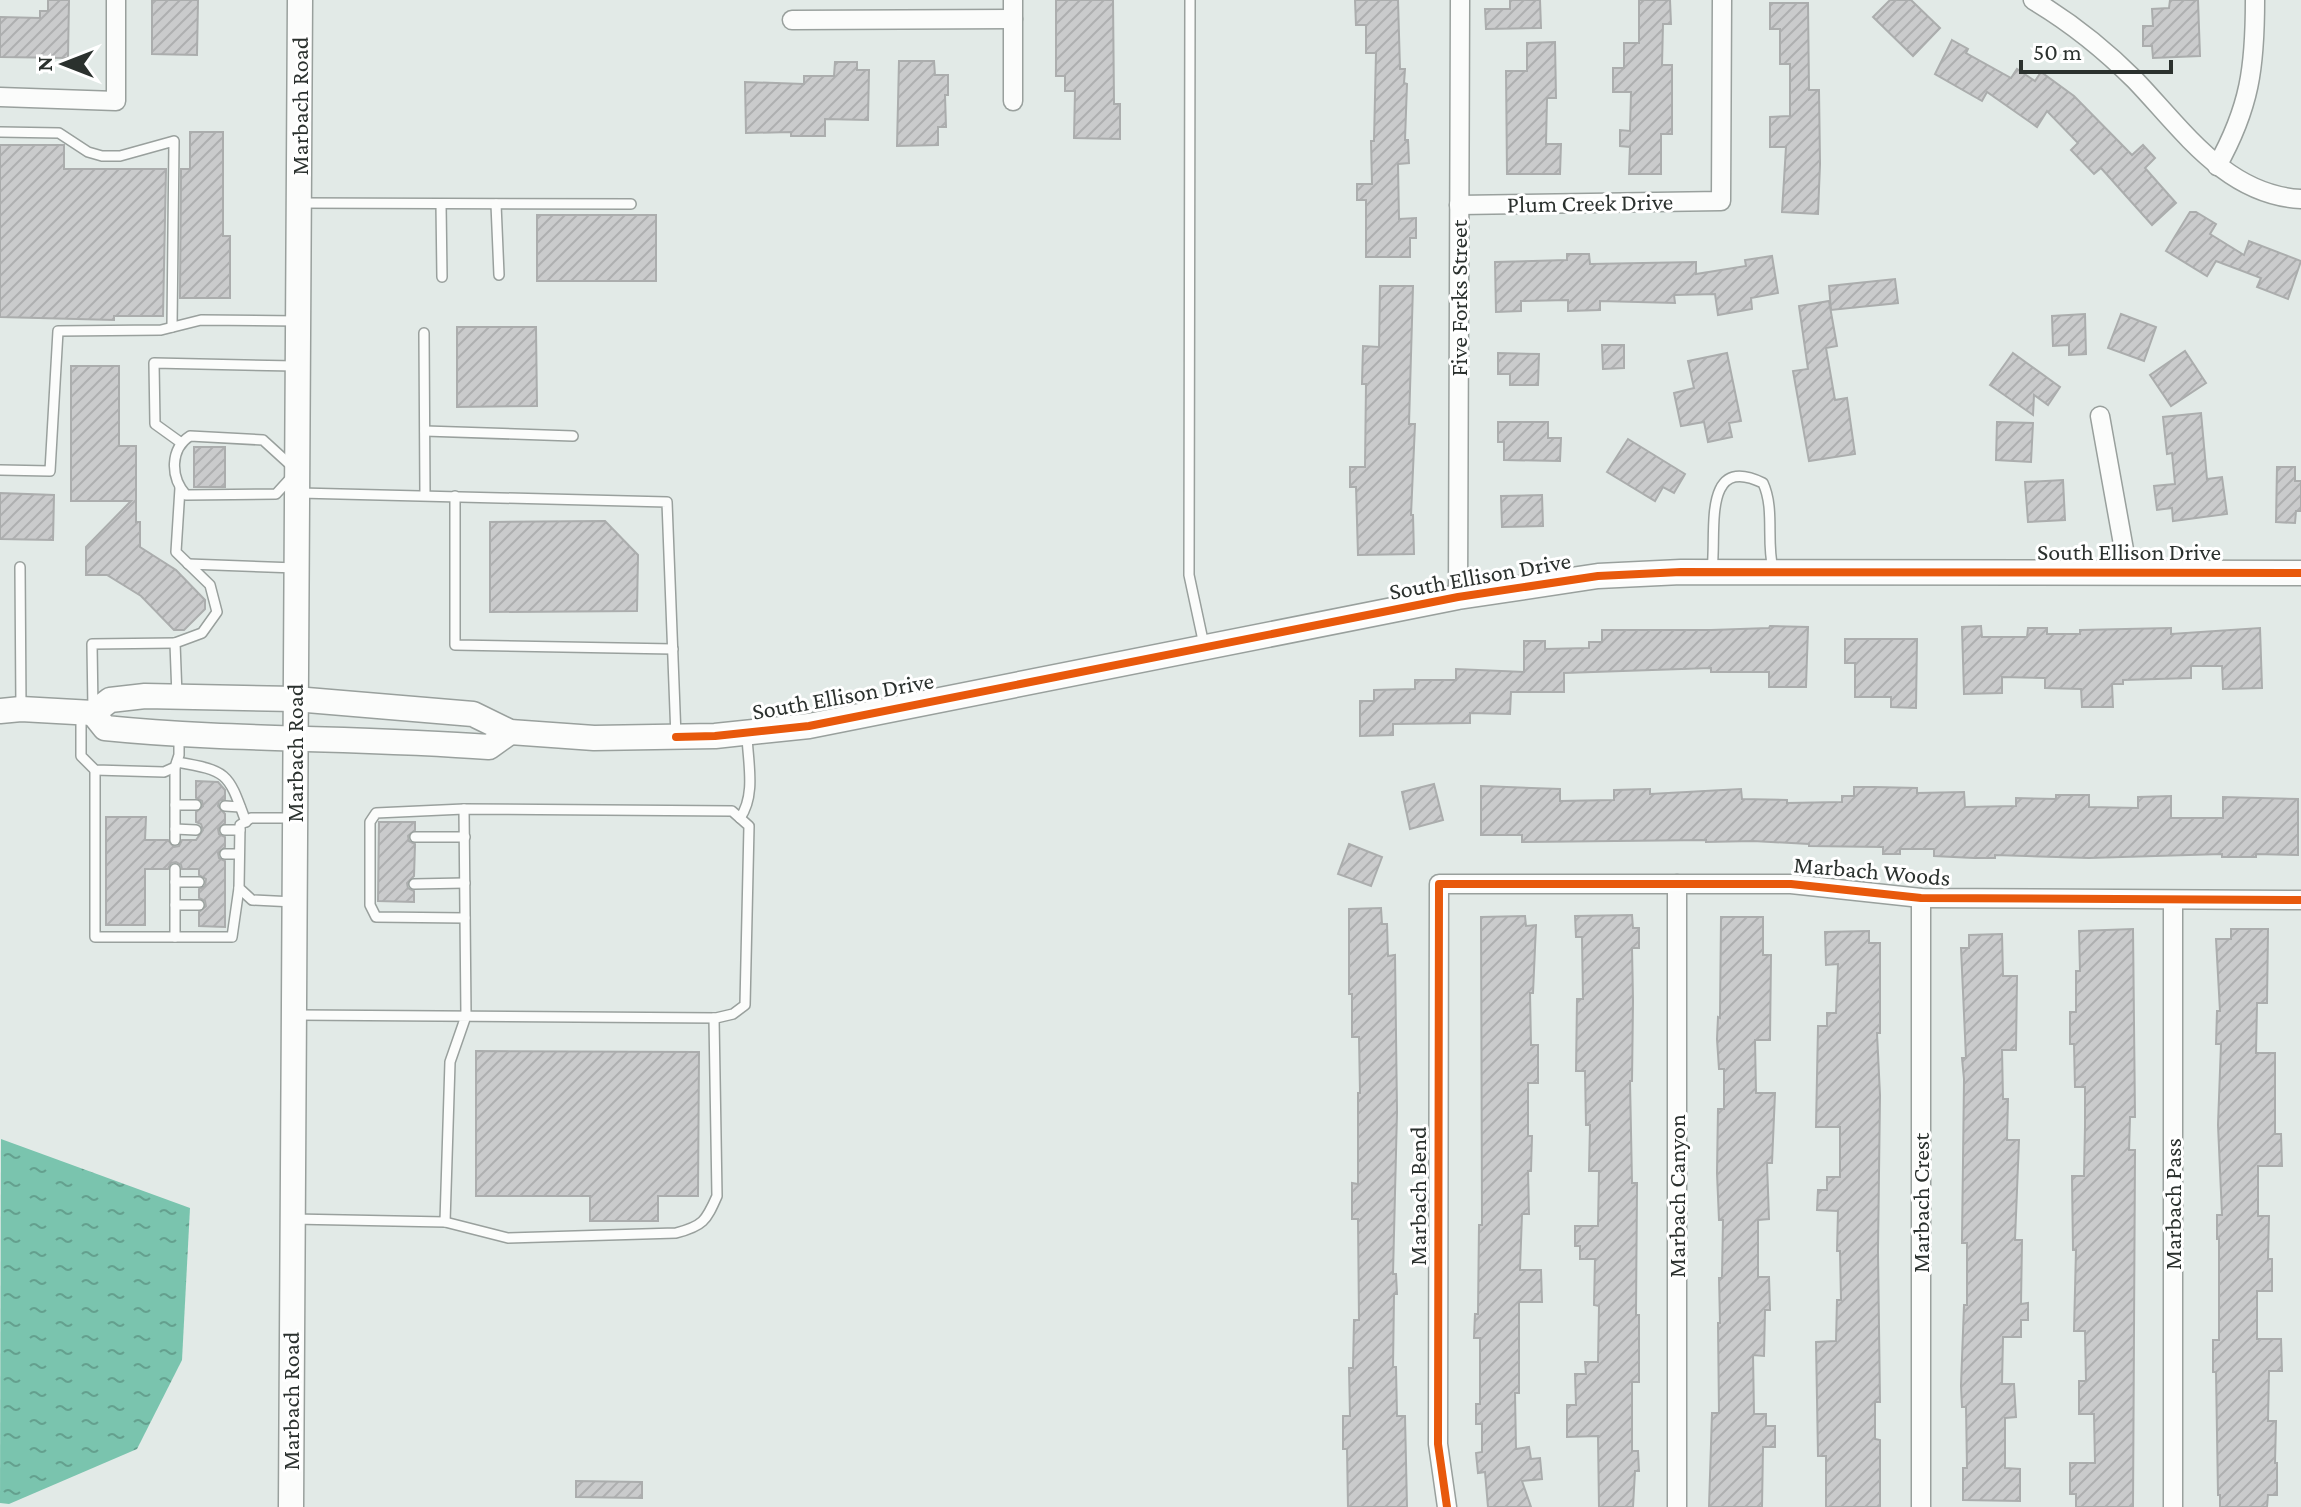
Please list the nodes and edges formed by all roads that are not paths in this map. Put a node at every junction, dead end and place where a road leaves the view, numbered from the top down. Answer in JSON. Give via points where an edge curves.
{"nodes":[{"id":1,"x":116,"y":0,"type":"edge"},
{"id":2,"x":300,"y":0,"type":"edge"},
{"id":3,"x":1013,"y":0,"type":"edge"},
{"id":4,"x":1190,"y":0,"type":"edge"},
{"id":5,"x":1460,"y":0,"type":"edge"},
{"id":6,"x":1722,"y":0,"type":"edge"},
{"id":7,"x":2033,"y":0,"type":"edge"},
{"id":8,"x":2255,"y":0,"type":"edge"},
{"id":9,"x":1013,"y":19,"type":"junction"},
{"id":10,"x":792,"y":20,"type":"dead end"},
{"id":11,"x":0,"y":97,"type":"edge"},
{"id":12,"x":1013,"y":101,"type":"dead end"},
{"id":13,"x":0,"y":132,"type":"edge"},
{"id":14,"x":2217,"y":166,"type":"junction"},
{"id":15,"x":2301,"y":199,"type":"edge"},
{"id":16,"x":299,"y":203,"type":"junction"},
{"id":17,"x":441,"y":204,"type":"junction"},
{"id":18,"x":496,"y":204,"type":"junction"},
{"id":19,"x":631,"y":204,"type":"dead end"},
{"id":20,"x":1459,"y":205,"type":"junction"},
{"id":21,"x":499,"y":275,"type":"dead end"},
{"id":22,"x":442,"y":277,"type":"dead end"},
{"id":23,"x":298,"y":321,"type":"junction"},
{"id":24,"x":172,"y":327,"type":"junction"},
{"id":25,"x":424,"y":333,"type":"dead end"},
{"id":26,"x":298,"y":366,"type":"junction"},
{"id":27,"x":2100,"y":416,"type":"dead end"},
{"id":28,"x":425,"y":431,"type":"junction"},
{"id":29,"x":573,"y":436,"type":"dead end"},
{"id":30,"x":180,"y":442,"type":"junction"},
{"id":31,"x":0,"y":470,"type":"edge"},
{"id":32,"x":297,"y":482,"type":"junction"},
{"id":33,"x":183,"y":492,"type":"junction"},
{"id":34,"x":425,"y":495,"type":"junction"},
{"id":35,"x":455,"y":496,"type":"junction"},
{"id":36,"x":188,"y":564,"type":"junction"},
{"id":37,"x":20,"y":567,"type":"dead end"},
{"id":38,"x":296,"y":568,"type":"junction"},
{"id":39,"x":1712,"y":572,"type":"junction"},
{"id":40,"x":1774,"y":572,"type":"junction"},
{"id":41,"x":2128,"y":572,"type":"junction"},
{"id":42,"x":2301,"y":573,"type":"edge"},
{"id":43,"x":1458,"y":597,"type":"junction"},
{"id":44,"x":175,"y":643,"type":"junction"},
{"id":45,"x":1204,"y":648,"type":"junction"},
{"id":46,"x":673,"y":649,"type":"junction"},
{"id":47,"x":177,"y":696,"type":"junction"},
{"id":48,"x":295,"y":699,"type":"junction"},
{"id":49,"x":10,"y":710,"type":"edge"},
{"id":50,"x":87,"y":713,"type":"junction"},
{"id":51,"x":510,"y":732,"type":"junction"},
{"id":52,"x":746,"y":733,"type":"junction"},
{"id":53,"x":179,"y":736,"type":"junction"},
{"id":54,"x":295,"y":737,"type":"junction"},
{"id":55,"x":676,"y":737,"type":"junction"},
{"id":56,"x":176,"y":764,"type":"junction"},
{"id":57,"x":95,"y":770,"type":"junction"},
{"id":58,"x":175,"y":805,"type":"junction"},
{"id":59,"x":196,"y":805,"type":"dead end"},
{"id":60,"x":225,"y":806,"type":"dead end"},
{"id":61,"x":240,"y":807,"type":"junction"},
{"id":62,"x":464,"y":809,"type":"junction"},
{"id":63,"x":295,"y":818,"type":"junction"},
{"id":64,"x":740,"y":818,"type":"junction"},
{"id":65,"x":243,"y":826,"type":"junction"},
{"id":66,"x":196,"y":830,"type":"dead end"},
{"id":67,"x":225,"y":830,"type":"dead end"},
{"id":68,"x":415,"y":837,"type":"dead end"},
{"id":69,"x":465,"y":837,"type":"junction"},
{"id":70,"x":225,"y":854,"type":"dead end"},
{"id":71,"x":239,"y":854,"type":"junction"},
{"id":72,"x":175,"y":869,"type":"dead end"},
{"id":73,"x":175,"y":882,"type":"junction"},
{"id":74,"x":199,"y":882,"type":"dead end"},
{"id":75,"x":225,"y":882,"type":"dead end"},
{"id":76,"x":465,"y":883,"type":"junction"},
{"id":77,"x":414,"y":884,"type":"dead end"},
{"id":78,"x":1439,"y":884,"type":"joint"},
{"id":79,"x":1677,"y":884,"type":"junction"},
{"id":80,"x":239,"y":885,"type":"junction"},
{"id":81,"x":1921,"y":898,"type":"junction"},
{"id":82,"x":2173,"y":900,"type":"junction"},
{"id":83,"x":2301,"y":900,"type":"edge"},
{"id":84,"x":294,"y":902,"type":"junction"},
{"id":85,"x":225,"y":904,"type":"dead end"},
{"id":86,"x":175,"y":905,"type":"junction"},
{"id":87,"x":199,"y":905,"type":"dead end"},
{"id":88,"x":236,"y":905,"type":"junction"},
{"id":89,"x":465,"y":918,"type":"junction"},
{"id":90,"x":175,"y":937,"type":"junction"},
{"id":91,"x":294,"y":1015,"type":"junction"},
{"id":92,"x":466,"y":1016,"type":"junction"},
{"id":93,"x":714,"y":1018,"type":"junction"},
{"id":94,"x":292,"y":1219,"type":"junction"},
{"id":95,"x":445,"y":1222,"type":"junction"},
{"id":96,"x":291,"y":1507,"type":"edge"},
{"id":97,"x":1447,"y":1507,"type":"edge"},
{"id":98,"x":1677,"y":1507,"type":"edge"},
{"id":99,"x":1921,"y":1507,"type":"edge"},
{"id":100,"x":2173,"y":1507,"type":"edge"}],
"edges":[{"from":1,"to":11,"type":"street","via":[[116,101]]},
{"from":2,"to":16,"type":"street","name":"Marbach Road"},
{"from":3,"to":9,"type":"street"},
{"from":4,"to":45,"type":"lane","via":[[1189,575]]},
{"from":5,"to":20,"type":"street","name":"Five Forks Street"},
{"from":6,"to":20,"type":"street","name":"Plum Creek Drive","via":[[1721,201]]},
{"from":7,"to":14,"type":"street","via":[[2106,52]]},
{"from":8,"to":14,"type":"street","via":[[2252,77]]},
{"from":9,"to":10,"type":"street"},
{"from":9,"to":12,"type":"street"},
{"from":13,"to":24,"type":"lane","via":[[59,133],[102,156],[174,141]]},
{"from":14,"to":15,"type":"street","via":[[2255,189]]},
{"from":16,"to":17,"type":"lane"},
{"from":16,"to":23,"type":"street","name":"Marbach Road"},
{"from":17,"to":18,"type":"lane"},
{"from":17,"to":22,"type":"lane"},
{"from":18,"to":19,"type":"lane"},
{"from":18,"to":21,"type":"lane"},
{"from":20,"to":43,"type":"street","name":"Five Forks Street"},
{"from":23,"to":24,"type":"lane","via":[[201,320]]},
{"from":23,"to":26,"type":"street","name":"Marbach Road"},
{"from":24,"to":31,"type":"lane","via":[[58,331],[50,471]]},
{"from":25,"to":28,"type":"lane"},
{"from":26,"to":30,"type":"lane","via":[[154,363],[155,424]]},
{"from":26,"to":32,"type":"street","name":"Marbach Road"},
{"from":27,"to":41,"type":"street"},
{"from":28,"to":29,"type":"lane"},
{"from":28,"to":34,"type":"lane"},
{"from":30,"to":32,"type":"lane","via":[[190,436],[263,440]]},
{"from":30,"to":33,"type":"lane","via":[[174,473]]},
{"from":32,"to":33,"type":"lane","via":[[276,494]]},
{"from":32,"to":34,"type":"lane"},
{"from":32,"to":38,"type":"street","name":"Marbach Road"},
{"from":33,"to":36,"type":"lane","via":[[176,552]]},
{"from":34,"to":35,"type":"lane"},
{"from":35,"to":46,"type":"lane","via":[[667,502]]},
{"from":35,"to":46,"type":"lane","via":[[455,645]]},
{"from":36,"to":38,"type":"lane"},
{"from":36,"to":44,"type":"lane","via":[[210,585],[217,612],[202,633]]},
{"from":37,"to":49,"type":"lane"},
{"from":38,"to":48,"type":"street","name":"Marbach Road"},
{"from":39,"to":40,"type":"street","name":"South Ellison Drive"},
{"from":39,"to":40,"type":"lane","via":[[1715,499],[1720,486],[1734,475],[1748,475],[1763,483],[1768,494],[1768,548]]},
{"from":39,"to":43,"type":"street","name":"South Ellison Drive","via":[[1598,576]]},
{"from":40,"to":41,"type":"street","name":"South Ellison Drive"},
{"from":41,"to":42,"type":"street","name":"South Ellison Drive"},
{"from":43,"to":45,"type":"street","name":"South Ellison Drive"},
{"from":44,"to":47,"type":"lane"},
{"from":44,"to":50,"type":"lane","via":[[92,644]]},
{"from":45,"to":52,"type":"street","name":"South Ellison Drive","via":[[809,726]]},
{"from":46,"to":55,"type":"lane"},
{"from":47,"to":48,"type":"street","name":"South Ellison Drive"},
{"from":47,"to":50,"type":"street","name":"South Ellison Drive","via":[[110,700]]},
{"from":47,"to":53,"type":"street"},
{"from":48,"to":51,"type":"street","name":"South Ellison Drive","via":[[473,714]]},
{"from":48,"to":54,"type":"street","name":"Marbach Road"},
{"from":49,"to":50,"type":"street","name":"South Ellison Drive"},
{"from":50,"to":53,"type":"street","name":"South Ellison Drive","via":[[105,728]]},
{"from":50,"to":57,"type":"lane","via":[[81,756]]},
{"from":51,"to":54,"type":"street","name":"South Ellison Drive","via":[[489,747]]},
{"from":51,"to":55,"type":"street","name":"South Ellison Drive"},
{"from":52,"to":55,"type":"street","name":"South Ellison Drive"},
{"from":52,"to":64,"type":"lane","via":[[750,793]]},
{"from":53,"to":54,"type":"street","name":"South Ellison Drive"},
{"from":53,"to":56,"type":"lane"},
{"from":54,"to":63,"type":"street","name":"Marbach Road"},
{"from":56,"to":57,"type":"lane","via":[[164,772]]},
{"from":56,"to":58,"type":"lane"},
{"from":56,"to":61,"type":"lane","via":[[220,772]]},
{"from":57,"to":90,"type":"lane","via":[[95,937]]},
{"from":58,"to":59,"type":"lane"},
{"from":58,"to":66,"type":"lane","via":[[175,835]]},
{"from":60,"to":61,"type":"lane"},
{"from":61,"to":65,"type":"lane"},
{"from":62,"to":64,"type":"lane","via":[[732,811]]},
{"from":62,"to":69,"type":"lane"},
{"from":62,"to":89,"type":"lane","via":[[376,813],[370,822],[375,837],[370,905],[376,917]]},
{"from":63,"to":65,"type":"lane","via":[[251,818]]},
{"from":63,"to":84,"type":"street","name":"Marbach Road"},
{"from":64,"to":93,"type":"lane","via":[[749,826],[745,1005]]},
{"from":65,"to":67,"type":"lane"},
{"from":65,"to":71,"type":"lane"},
{"from":68,"to":69,"type":"lane"},
{"from":69,"to":76,"type":"lane"},
{"from":70,"to":71,"type":"lane"},
{"from":71,"to":80,"type":"lane"},
{"from":72,"to":73,"type":"lane"},
{"from":73,"to":74,"type":"lane"},
{"from":73,"to":86,"type":"lane"},
{"from":75,"to":80,"type":"lane"},
{"from":76,"to":77,"type":"lane"},
{"from":76,"to":89,"type":"lane"},
{"from":78,"to":79,"type":"street","name":"Marbach Woods"},
{"from":78,"to":97,"type":"street","name":"Marbach Bend","via":[[1438,1444]]},
{"from":79,"to":81,"type":"street","name":"Marbach Woods","via":[[1791,884]]},
{"from":79,"to":98,"type":"street","name":"Marbach Canyon"},
{"from":80,"to":84,"type":"lane","via":[[252,900]]},
{"from":80,"to":88,"type":"lane"},
{"from":81,"to":82,"type":"street","name":"Marbach Woods"},
{"from":81,"to":99,"type":"street","name":"Marbach Crest"},
{"from":82,"to":83,"type":"street","name":"Marbach Woods"},
{"from":82,"to":100,"type":"street","name":"Marbach Pass"},
{"from":84,"to":91,"type":"street","name":"Marbach Road"},
{"from":85,"to":88,"type":"lane"},
{"from":86,"to":87,"type":"lane"},
{"from":86,"to":90,"type":"lane"},
{"from":88,"to":90,"type":"lane","via":[[232,937]]},
{"from":89,"to":92,"type":"lane"},
{"from":91,"to":92,"type":"lane"},
{"from":91,"to":94,"type":"street","name":"Marbach Road"},
{"from":92,"to":93,"type":"lane"},
{"from":92,"to":95,"type":"lane","via":[[450,1062]]},
{"from":93,"to":95,"type":"lane","via":[[717,1196],[707,1219],[694,1229],[508,1238]]},
{"from":94,"to":95,"type":"lane"},
{"from":94,"to":96,"type":"street","name":"Marbach Road"}]}
